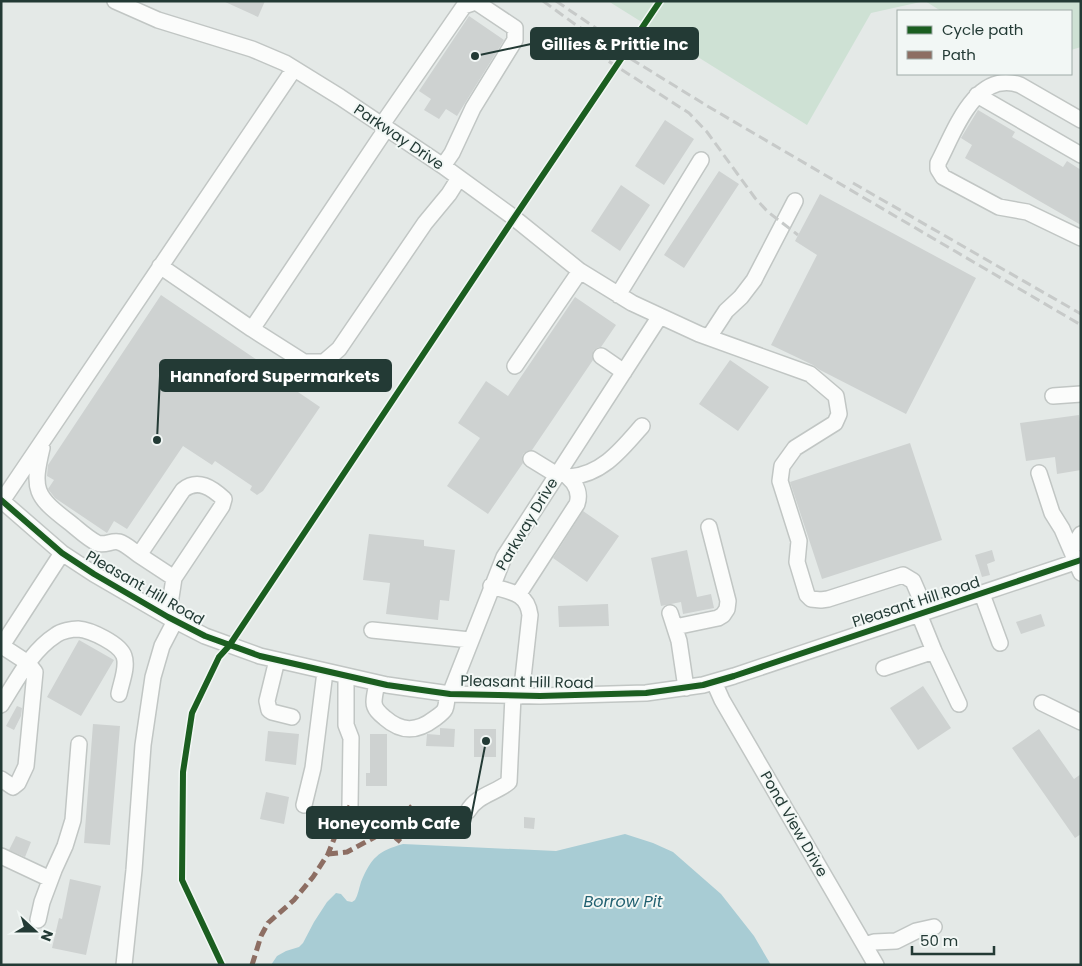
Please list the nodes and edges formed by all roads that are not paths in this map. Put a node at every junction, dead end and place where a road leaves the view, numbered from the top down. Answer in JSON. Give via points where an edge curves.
{"nodes":[{"id":1,"x":115,"y":1,"type":"edge"},
{"id":2,"x":294,"y":69,"type":"junction"},
{"id":3,"x":977,"y":95,"type":"junction"},
{"id":4,"x":1081,"y":120,"type":"edge"},
{"id":5,"x":384,"y":127,"type":"junction"},
{"id":6,"x":1081,"y":155,"type":"edge"},
{"id":7,"x":701,"y":160,"type":"dead end"},
{"id":8,"x":443,"y":166,"type":"junction"},
{"id":9,"x":459,"y":178,"type":"junction"},
{"id":10,"x":795,"y":201,"type":"dead end"},
{"id":11,"x":1081,"y":238,"type":"edge"},
{"id":12,"x":160,"y":266,"type":"junction"},
{"id":13,"x":580,"y":271,"type":"junction"},
{"id":14,"x":618,"y":295,"type":"junction"},
{"id":15,"x":660,"y":316,"type":"junction"},
{"id":16,"x":252,"y":329,"type":"junction"},
{"id":17,"x":713,"y":338,"type":"junction"},
{"id":18,"x":601,"y":356,"type":"dead end"},
{"id":19,"x":515,"y":366,"type":"dead end"},
{"id":20,"x":624,"y":372,"type":"junction"},
{"id":21,"x":1081,"y":394,"type":"edge"},
{"id":22,"x":1053,"y":396,"type":"dead end"},
{"id":23,"x":642,"y":426,"type":"dead end"},
{"id":24,"x":45,"y":436,"type":"junction"},
{"id":25,"x":531,"y":459,"type":"dead end"},
{"id":26,"x":562,"y":474,"type":"junction"},
{"id":27,"x":1038,"y":474,"type":"dead end"},
{"id":28,"x":1,"y":501,"type":"edge"},
{"id":29,"x":709,"y":526,"type":"dead end"},
{"id":30,"x":1081,"y":534,"type":"edge"},
{"id":31,"x":133,"y":551,"type":"junction"},
{"id":32,"x":62,"y":553,"type":"junction"},
{"id":33,"x":1077,"y":561,"type":"edge"},
{"id":34,"x":174,"y":578,"type":"junction"},
{"id":35,"x":492,"y":586,"type":"junction"},
{"id":36,"x":518,"y":594,"type":"junction"},
{"id":37,"x":982,"y":594,"type":"junction"},
{"id":38,"x":923,"y":613,"type":"junction"},
{"id":39,"x":172,"y":619,"type":"junction"},
{"id":40,"x":372,"y":630,"type":"dead end"},
{"id":41,"x":470,"y":640,"type":"junction"},
{"id":42,"x":2,"y":643,"type":"edge"},
{"id":43,"x":1000,"y":643,"type":"dead end"},
{"id":44,"x":934,"y":651,"type":"junction"},
{"id":45,"x":277,"y":660,"type":"junction"},
{"id":46,"x":28,"y":663,"type":"junction"},
{"id":47,"x":884,"y":668,"type":"dead end"},
{"id":48,"x":325,"y":672,"type":"junction"},
{"id":49,"x":346,"y":676,"type":"junction"},
{"id":50,"x":714,"y":682,"type":"junction"},
{"id":51,"x":377,"y":683,"type":"junction"},
{"id":52,"x":686,"y":688,"type":"junction"},
{"id":53,"x":449,"y":693,"type":"junction"},
{"id":54,"x":119,"y":694,"type":"dead end"},
{"id":55,"x":517,"y":696,"type":"junction"},
{"id":56,"x":1042,"y":703,"type":"dead end"},
{"id":57,"x":959,"y":704,"type":"dead end"},
{"id":58,"x":1,"y":705,"type":"edge"},
{"id":59,"x":292,"y":717,"type":"dead end"},
{"id":60,"x":1081,"y":722,"type":"edge"},
{"id":61,"x":79,"y":744,"type":"dead end"},
{"id":62,"x":1,"y":779,"type":"edge"},
{"id":63,"x":304,"y":805,"type":"dead end"},
{"id":64,"x":350,"y":806,"type":"dead end"},
{"id":65,"x":468,"y":811,"type":"dead end"},
{"id":66,"x":1,"y":856,"type":"edge"},
{"id":67,"x":50,"y":879,"type":"junction"},
{"id":68,"x":38,"y":920,"type":"dead end"},
{"id":69,"x":934,"y":926,"type":"dead end"},
{"id":70,"x":865,"y":945,"type":"junction"},
{"id":71,"x":124,"y":965,"type":"edge"},
{"id":72,"x":876,"y":965,"type":"edge"}],
"edges":[{"from":1,"to":2,"type":"street","name":"Parkway Drive","via":[[158,20],[260,52]]},
{"from":2,"to":5,"type":"street","name":"Parkway Drive"},
{"from":2,"to":12,"type":"street"},
{"from":3,"to":4,"type":"street","via":[[1000,82],[1013,82]]},
{"from":3,"to":6,"type":"street"},
{"from":3,"to":11,"type":"street","via":[[938,163],[943,177],[999,208],[1026,212]]},
{"from":5,"to":8,"type":"street","name":"Parkway Drive"},
{"from":5,"to":8,"type":"street","via":[[464,6],[476,2],[515,28],[515,40],[473,108]]},
{"from":5,"to":16,"type":"street"},
{"from":7,"to":14,"type":"street"},
{"from":8,"to":9,"type":"street","name":"Parkway Drive"},
{"from":9,"to":13,"type":"street","name":"Parkway Drive"},
{"from":9,"to":16,"type":"street","via":[[332,357],[324,362],[304,362]]},
{"from":10,"to":17,"type":"street","via":[[754,280],[726,311]]},
{"from":12,"to":16,"type":"street"},
{"from":12,"to":24,"type":"street"},
{"from":13,"to":14,"type":"street","name":"Parkway Drive"},
{"from":13,"to":19,"type":"street"},
{"from":14,"to":15,"type":"street","name":"Parkway Drive"},
{"from":15,"to":17,"type":"street","name":"Parkway Drive"},
{"from":15,"to":20,"type":"street","name":"Parkway Drive"},
{"from":17,"to":38,"type":"street","name":"Parkway Drive","via":[[810,374],[836,396],[839,414],[835,423],[795,448],[782,466],[780,475],[798,541],[797,562],[807,594],[811,599],[828,599],[903,575],[913,581]]},
{"from":18,"to":20,"type":"street"},
{"from":20,"to":26,"type":"street","name":"Parkway Drive"},
{"from":21,"to":22,"type":"street"},
{"from":23,"to":26,"type":"street","via":[[601,468]]},
{"from":24,"to":28,"type":"street"},
{"from":24,"to":31,"type":"street","via":[[36,472],[41,498],[91,540],[103,544],[119,542]]},
{"from":25,"to":26,"type":"street"},
{"from":26,"to":35,"type":"street","name":"Parkway Drive","via":[[504,557]]},
{"from":26,"to":36,"type":"street","via":[[578,494],[576,508]]},
{"from":27,"to":33,"type":"street","via":[[1052,513]]},
{"from":28,"to":32,"type":"street","name":"Pleasant Hill Road"},
{"from":29,"to":52,"type":"street","via":[[727,595],[727,608],[718,618],[672,620],[679,641]]},
{"from":30,"to":33,"type":"street"},
{"from":31,"to":34,"type":"street"},
{"from":31,"to":34,"type":"street","via":[[189,485],[204,485],[213,490],[224,499],[222,506]]},
{"from":32,"to":39,"type":"street","name":"Pleasant Hill Road"},
{"from":32,"to":42,"type":"street"},
{"from":33,"to":37,"type":"street","name":"Pleasant Hill Road"},
{"from":34,"to":39,"type":"street"},
{"from":35,"to":36,"type":"street"},
{"from":35,"to":41,"type":"street","name":"Parkway Drive"},
{"from":36,"to":55,"type":"street","via":[[529,605],[530,615]]},
{"from":37,"to":38,"type":"street","name":"Pleasant Hill Road"},
{"from":37,"to":43,"type":"street"},
{"from":38,"to":44,"type":"street"},
{"from":38,"to":50,"type":"street","name":"Pleasant Hill Road"},
{"from":39,"to":45,"type":"street","name":"Pleasant Hill Road","via":[[246,653]]},
{"from":39,"to":71,"type":"street","via":[[153,677]]},
{"from":40,"to":41,"type":"street"},
{"from":41,"to":53,"type":"street","name":"Parkway Drive"},
{"from":42,"to":46,"type":"street"},
{"from":44,"to":47,"type":"street"},
{"from":44,"to":57,"type":"street"},
{"from":45,"to":48,"type":"street","name":"Pleasant Hill Road"},
{"from":45,"to":59,"type":"street","via":[[268,706],[272,712]]},
{"from":46,"to":54,"type":"street","via":[[58,633],[77,629],[91,633],[109,641],[124,656]]},
{"from":46,"to":58,"type":"street"},
{"from":46,"to":62,"type":"street","via":[[35,672],[26,766],[13,787]]},
{"from":48,"to":49,"type":"street","name":"Pleasant Hill Road"},
{"from":48,"to":63,"type":"street","via":[[313,768]]},
{"from":49,"to":51,"type":"street","name":"Pleasant Hill Road"},
{"from":49,"to":64,"type":"street","via":[[346,725],[351,738]]},
{"from":50,"to":52,"type":"street","name":"Pleasant Hill Road"},
{"from":50,"to":70,"type":"street","name":"Pond View Drive"},
{"from":51,"to":53,"type":"street","name":"Pleasant Hill Road"},
{"from":51,"to":53,"type":"street","name":"Parkway Drive","via":[[376,708],[391,723],[403,729],[422,727],[438,716],[444,711]]},
{"from":52,"to":55,"type":"street","name":"Pleasant Hill Road","via":[[637,694]]},
{"from":53,"to":55,"type":"street","name":"Pleasant Hill Road"},
{"from":55,"to":65,"type":"street","via":[[509,782],[472,804]]},
{"from":56,"to":60,"type":"street"},
{"from":61,"to":67,"type":"street","via":[[73,820]]},
{"from":66,"to":67,"type":"street"},
{"from":67,"to":68,"type":"street"},
{"from":69,"to":70,"type":"street","via":[[896,941]]},
{"from":70,"to":72,"type":"street","name":"Pond View Drive"}]}
